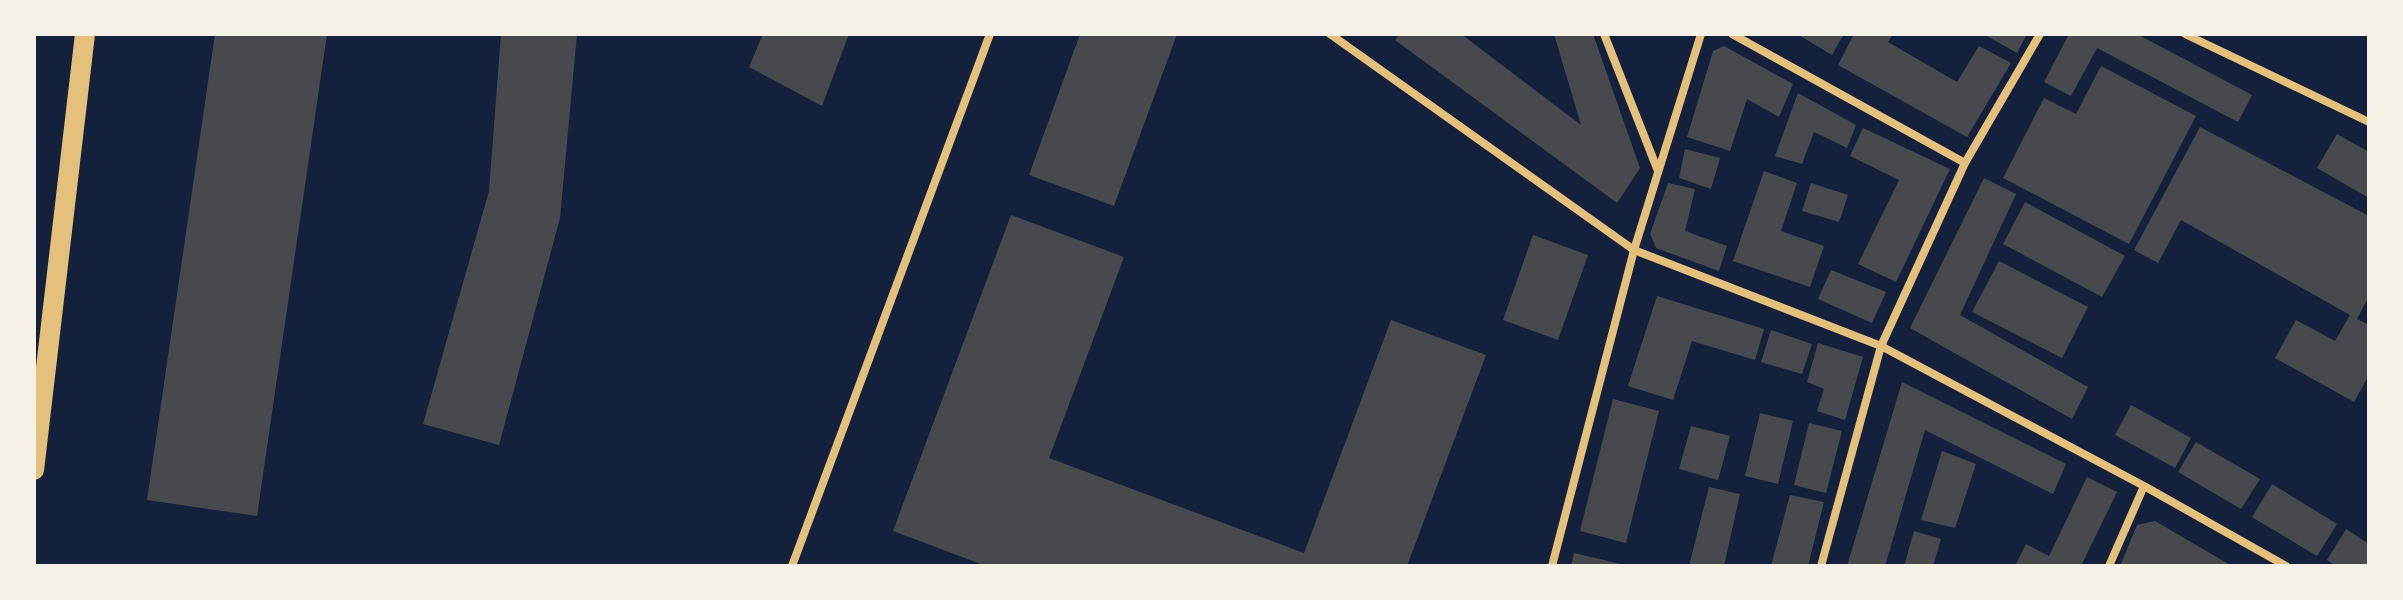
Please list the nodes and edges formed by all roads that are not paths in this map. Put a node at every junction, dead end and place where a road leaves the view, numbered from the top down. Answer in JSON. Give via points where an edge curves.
{"nodes":[{"id":1,"x":85,"y":34,"type":"edge"},
{"id":2,"x":990,"y":34,"type":"edge"},
{"id":3,"x":1330,"y":34,"type":"edge"},
{"id":4,"x":1604,"y":34,"type":"edge"},
{"id":5,"x":1701,"y":34,"type":"edge"},
{"id":6,"x":1732,"y":34,"type":"edge"},
{"id":7,"x":2040,"y":34,"type":"edge"},
{"id":8,"x":2185,"y":34,"type":"edge"},
{"id":9,"x":2369,"y":122,"type":"edge"},
{"id":10,"x":1965,"y":163,"type":"junction"},
{"id":11,"x":1658,"y":172,"type":"junction"},
{"id":12,"x":1634,"y":250,"type":"junction"},
{"id":13,"x":1881,"y":346,"type":"junction"},
{"id":14,"x":34,"y":470,"type":"edge"},
{"id":15,"x":2144,"y":486,"type":"junction"},
{"id":16,"x":792,"y":566,"type":"edge"},
{"id":17,"x":1552,"y":566,"type":"edge"},
{"id":18,"x":1821,"y":566,"type":"edge"},
{"id":19,"x":2109,"y":566,"type":"edge"},
{"id":20,"x":2286,"y":566,"type":"edge"}],
"edges":[{"from":1,"to":14,"type":"main road"},
{"from":2,"to":16,"type":"street"},
{"from":3,"to":12,"type":"street"},
{"from":4,"to":11,"type":"street"},
{"from":5,"to":11,"type":"street"},
{"from":6,"to":10,"type":"street"},
{"from":7,"to":10,"type":"street"},
{"from":8,"to":9,"type":"street"},
{"from":10,"to":13,"type":"street"},
{"from":11,"to":12,"type":"street"},
{"from":12,"to":13,"type":"street"},
{"from":12,"to":17,"type":"street"},
{"from":13,"to":15,"type":"street"},
{"from":13,"to":18,"type":"street"},
{"from":15,"to":19,"type":"street"},
{"from":15,"to":20,"type":"street"}]}
